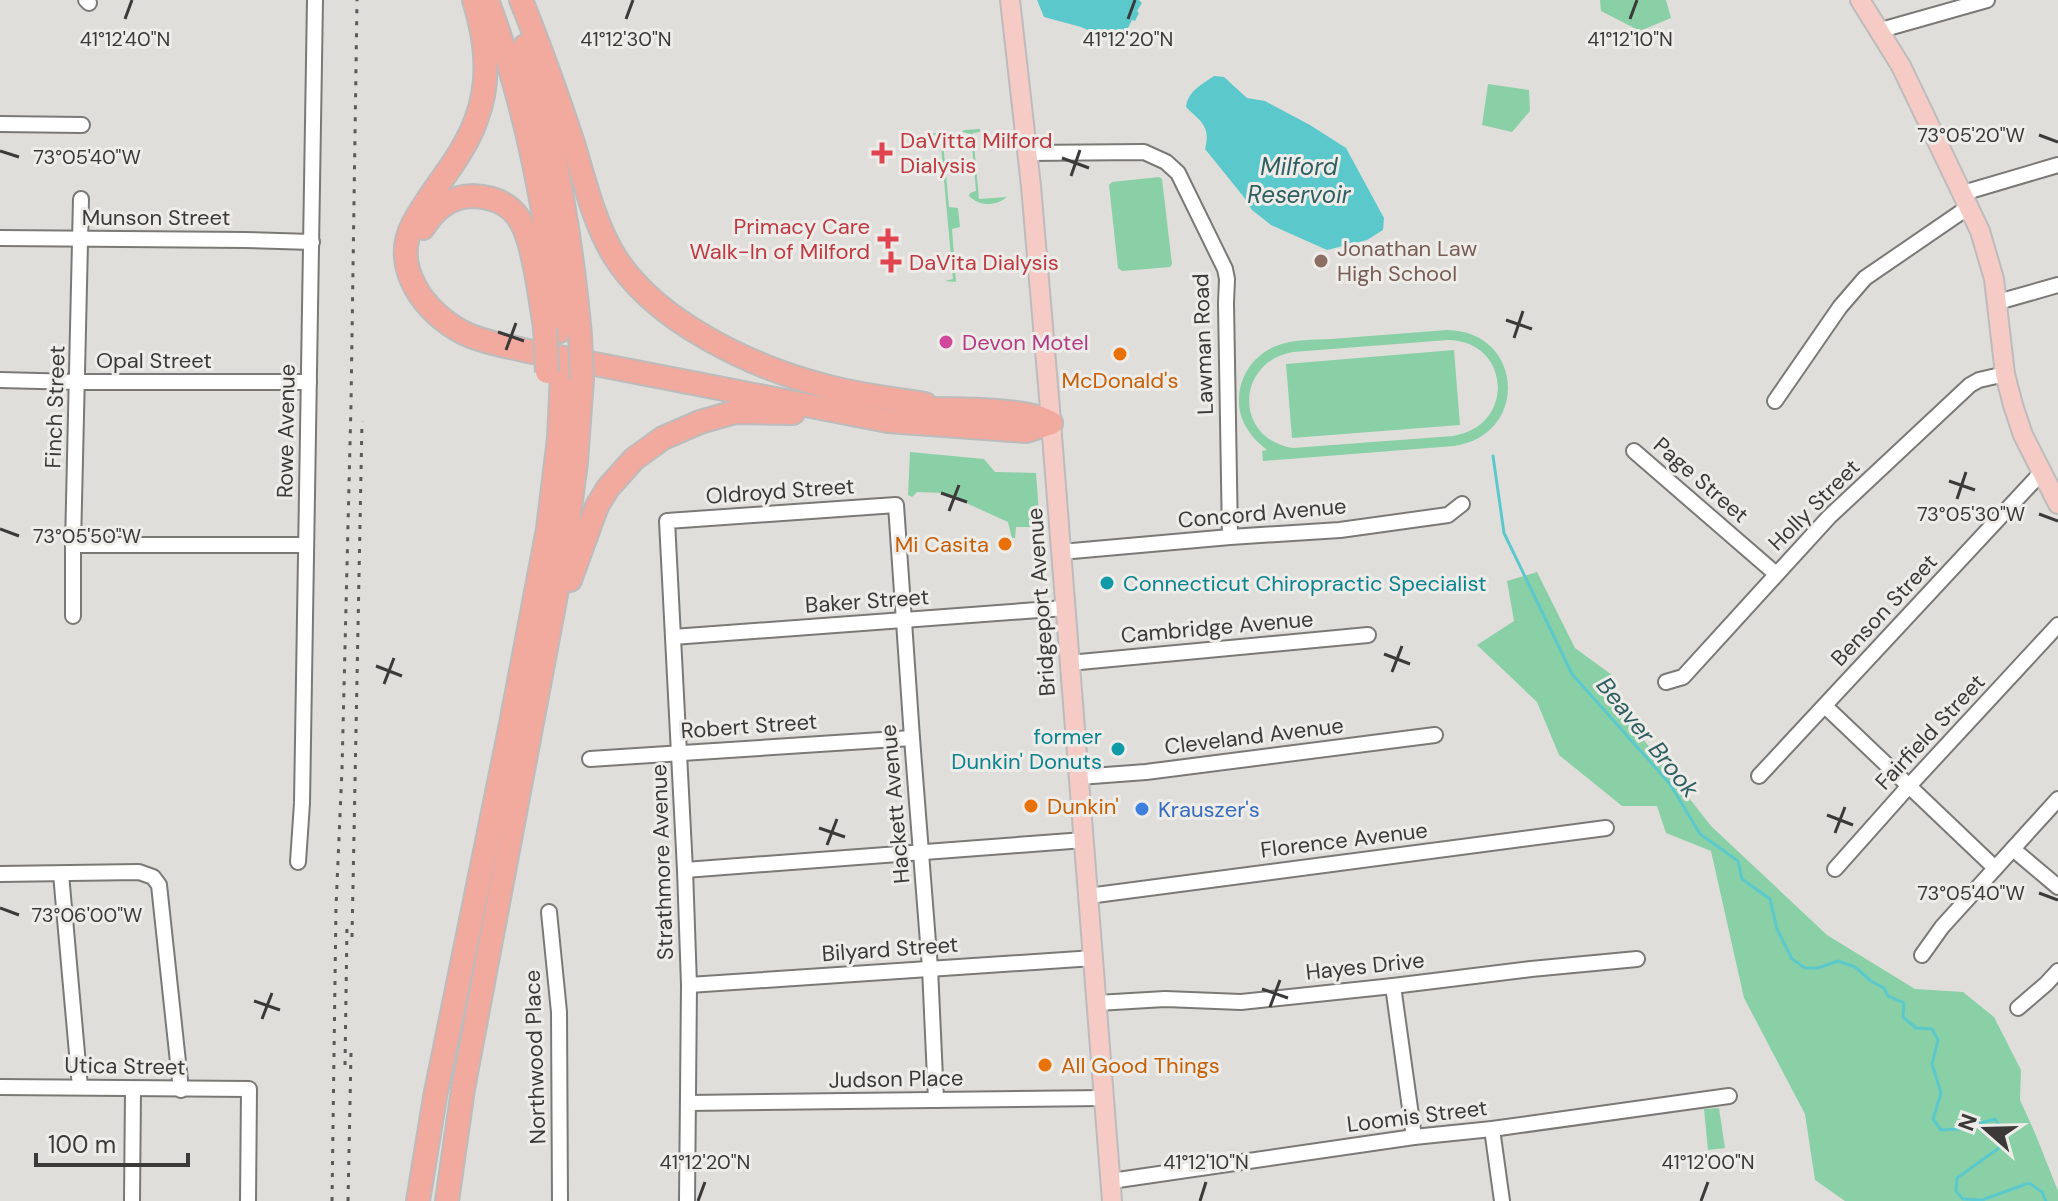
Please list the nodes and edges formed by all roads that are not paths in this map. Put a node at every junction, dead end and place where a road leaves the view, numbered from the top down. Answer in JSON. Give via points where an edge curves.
{"nodes":[{"id":1,"x":315,"y":0,"type":"edge"},
{"id":2,"x":474,"y":0,"type":"edge"},
{"id":3,"x":487,"y":0,"type":"edge"},
{"id":4,"x":508,"y":0,"type":"edge"},
{"id":5,"x":521,"y":0,"type":"edge"},
{"id":6,"x":1010,"y":0,"type":"edge"},
{"id":7,"x":1860,"y":0,"type":"edge"},
{"id":8,"x":1987,"y":0,"type":"edge"},
{"id":9,"x":1881,"y":30,"type":"junction"},
{"id":10,"x":0,"y":124,"type":"edge"},
{"id":11,"x":82,"y":125,"type":"dead end"},
{"id":12,"x":1027,"y":153,"type":"junction"},
{"id":13,"x":2058,"y":165,"type":"edge"},
{"id":14,"x":81,"y":199,"type":"dead end"},
{"id":15,"x":1967,"y":200,"type":"junction"},
{"id":16,"x":0,"y":238,"type":"edge"},
{"id":17,"x":81,"y":239,"type":"junction"},
{"id":18,"x":312,"y":242,"type":"junction"},
{"id":19,"x":2058,"y":285,"type":"edge"},
{"id":20,"x":1998,"y":302,"type":"junction"},
{"id":21,"x":561,"y":332,"type":"junction"},
{"id":22,"x":2005,"y":374,"type":"junction"},
{"id":23,"x":564,"y":375,"type":"junction"},
{"id":24,"x":0,"y":380,"type":"edge"},
{"id":25,"x":78,"y":382,"type":"junction"},
{"id":26,"x":309,"y":382,"type":"junction"},
{"id":27,"x":1775,"y":401,"type":"dead end"},
{"id":28,"x":953,"y":409,"type":"junction"},
{"id":29,"x":888,"y":421,"type":"junction"},
{"id":30,"x":1051,"y":423,"type":"junction"},
{"id":31,"x":1634,"y":451,"type":"dead end"},
{"id":32,"x":2041,"y":473,"type":"junction"},
{"id":33,"x":1462,"y":504,"type":"dead end"},
{"id":34,"x":2058,"y":504,"type":"edge"},
{"id":35,"x":896,"y":505,"type":"joint"},
{"id":36,"x":667,"y":521,"type":"joint"},
{"id":37,"x":1230,"y":537,"type":"junction"},
{"id":38,"x":73,"y":545,"type":"junction"},
{"id":39,"x":306,"y":545,"type":"junction"},
{"id":40,"x":1061,"y":552,"type":"junction"},
{"id":41,"x":1776,"y":574,"type":"junction"},
{"id":42,"x":1065,"y":608,"type":"junction"},
{"id":43,"x":73,"y":616,"type":"dead end"},
{"id":44,"x":904,"y":620,"type":"junction"},
{"id":45,"x":2058,"y":625,"type":"edge"},
{"id":46,"x":1368,"y":635,"type":"dead end"},
{"id":47,"x":673,"y":637,"type":"junction"},
{"id":48,"x":547,"y":645,"type":"junction"},
{"id":49,"x":1069,"y":663,"type":"junction"},
{"id":50,"x":1666,"y":682,"type":"dead end"},
{"id":51,"x":1825,"y":706,"type":"junction"},
{"id":52,"x":1435,"y":735,"type":"dead end"},
{"id":53,"x":912,"y":738,"type":"junction"},
{"id":54,"x":679,"y":753,"type":"junction"},
{"id":55,"x":590,"y":759,"type":"dead end"},
{"id":56,"x":1759,"y":776,"type":"dead end"},
{"id":57,"x":1079,"y":777,"type":"junction"},
{"id":58,"x":1908,"y":787,"type":"junction"},
{"id":59,"x":2058,"y":799,"type":"edge"},
{"id":60,"x":1606,"y":828,"type":"dead end"},
{"id":61,"x":1084,"y":840,"type":"junction"},
{"id":62,"x":2013,"y":849,"type":"junction"},
{"id":63,"x":921,"y":854,"type":"junction"},
{"id":64,"x":298,"y":862,"type":"dead end"},
{"id":65,"x":1995,"y":868,"type":"junction"},
{"id":66,"x":1835,"y":869,"type":"dead end"},
{"id":67,"x":685,"y":870,"type":"junction"},
{"id":68,"x":0,"y":874,"type":"edge"},
{"id":69,"x":61,"y":874,"type":"junction"},
{"id":70,"x":2058,"y":887,"type":"edge"},
{"id":71,"x":1088,"y":896,"type":"junction"},
{"id":72,"x":549,"y":912,"type":"dead end"},
{"id":73,"x":1922,"y":955,"type":"dead end"},
{"id":74,"x":1094,"y":958,"type":"junction"},
{"id":75,"x":1637,"y":959,"type":"dead end"},
{"id":76,"x":930,"y":968,"type":"junction"},
{"id":77,"x":2058,"y":971,"type":"edge"},
{"id":78,"x":689,"y":985,"type":"junction"},
{"id":79,"x":1393,"y":986,"type":"junction"},
{"id":80,"x":1097,"y":1003,"type":"junction"},
{"id":81,"x":2018,"y":1008,"type":"dead end"},
{"id":82,"x":0,"y":1087,"type":"edge"},
{"id":83,"x":80,"y":1087,"type":"junction"},
{"id":84,"x":133,"y":1089,"type":"junction"},
{"id":85,"x":181,"y":1090,"type":"junction"},
{"id":86,"x":1729,"y":1096,"type":"dead end"},
{"id":87,"x":1104,"y":1098,"type":"junction"},
{"id":88,"x":936,"y":1100,"type":"junction"},
{"id":89,"x":688,"y":1103,"type":"junction"},
{"id":90,"x":1492,"y":1129,"type":"junction"},
{"id":91,"x":1414,"y":1137,"type":"junction"},
{"id":92,"x":1111,"y":1181,"type":"junction"},
{"id":93,"x":132,"y":1201,"type":"edge"},
{"id":94,"x":248,"y":1201,"type":"edge"},
{"id":95,"x":418,"y":1201,"type":"edge"},
{"id":96,"x":447,"y":1201,"type":"edge"},
{"id":97,"x":560,"y":1201,"type":"edge"},
{"id":98,"x":687,"y":1201,"type":"edge"},
{"id":99,"x":1112,"y":1201,"type":"edge"},
{"id":100,"x":1502,"y":1201,"type":"edge"}],
"edges":[{"from":1,"to":18,"type":"street","name":"Rowe Avenue"},
{"from":2,"to":29,"type":"highway","via":[[485,67],[478,117],[413,224],[407,245],[413,284],[429,308],[481,340]]},
{"from":3,"to":21,"type":"highway","via":[[537,167]]},
{"from":4,"to":21,"type":"highway","via":[[539,94],[570,250]]},
{"from":5,"to":28,"type":"highway","via":[[604,235],[646,293],[708,339],[770,368],[825,387]]},
{"from":6,"to":12,"type":"main road","name":"Bridgeport Avenue"},
{"from":7,"to":9,"type":"main road"},
{"from":8,"to":9,"type":"street"},
{"from":9,"to":15,"type":"main road"},
{"from":10,"to":11,"type":"street"},
{"from":12,"to":30,"type":"main road","name":"Bridgeport Avenue"},
{"from":12,"to":37,"type":"street","name":"Lawman Road","via":[[1144,152],[1178,173],[1227,279]]},
{"from":13,"to":15,"type":"street"},
{"from":14,"to":17,"type":"street","name":"Finch Street"},
{"from":15,"to":20,"type":"main road","via":[[1989,257]]},
{"from":15,"to":27,"type":"street","via":[[1865,278]]},
{"from":16,"to":17,"type":"street","name":"Munson Street"},
{"from":17,"to":18,"type":"street","name":"Munson Street"},
{"from":17,"to":25,"type":"street","name":"Finch Street"},
{"from":18,"to":26,"type":"street","name":"Rowe Avenue"},
{"from":19,"to":20,"type":"street"},
{"from":20,"to":22,"type":"main road"},
{"from":21,"to":23,"type":"highway"},
{"from":21,"to":28,"type":"highway","via":[[517,215],[499,202],[477,196],[458,198],[437,210],[417,244],[418,267],[441,307],[466,323],[521,340],[747,386],[871,405]]},
{"from":22,"to":32,"type":"main road","via":[[2018,422]]},
{"from":22,"to":41,"type":"street","name":"Holly Street","via":[[1970,385]]},
{"from":23,"to":48,"type":"highway","via":[[572,491]]},
{"from":23,"to":95,"type":"highway","via":[[546,544]]},
{"from":24,"to":25,"type":"street","name":"Opal Street"},
{"from":25,"to":26,"type":"street","name":"Opal Street"},
{"from":25,"to":38,"type":"street","name":"Finch Street"},
{"from":26,"to":39,"type":"street","name":"Rowe Avenue"},
{"from":28,"to":30,"type":"highway","via":[[1025,414]]},
{"from":29,"to":30,"type":"highway","via":[[1026,431]]},
{"from":29,"to":48,"type":"highway","via":[[735,412],[663,438],[634,459],[597,506]]},
{"from":30,"to":40,"type":"main road","name":"Bridgeport Avenue"},
{"from":31,"to":41,"type":"street","name":"Page Street"},
{"from":32,"to":34,"type":"main road"},
{"from":32,"to":51,"type":"street","name":"Benson Street"},
{"from":33,"to":37,"type":"street","name":"Concord Avenue","via":[[1448,515],[1340,530]]},
{"from":35,"to":36,"type":"street","name":"Oldroyd Street"},
{"from":35,"to":44,"type":"street","name":"Hackett Avenue"},
{"from":36,"to":47,"type":"street","name":"Strathmore Avenue"},
{"from":37,"to":40,"type":"street","name":"Concord Avenue"},
{"from":38,"to":39,"type":"street"},
{"from":38,"to":43,"type":"street","name":"Finch Street"},
{"from":39,"to":64,"type":"street","name":"Rowe Avenue"},
{"from":40,"to":42,"type":"main road","name":"Bridgeport Avenue"},
{"from":41,"to":50,"type":"street","name":"Holly Street","via":[[1683,677]]},
{"from":42,"to":44,"type":"street","name":"Baker Street"},
{"from":42,"to":49,"type":"main road","name":"Bridgeport Avenue"},
{"from":44,"to":47,"type":"street","name":"Baker Street"},
{"from":44,"to":53,"type":"street","name":"Hackett Avenue"},
{"from":45,"to":58,"type":"street","name":"Fairfield Street"},
{"from":46,"to":49,"type":"street","name":"Cambridge Avenue"},
{"from":47,"to":54,"type":"street","name":"Strathmore Avenue"},
{"from":48,"to":96,"type":"highway","via":[[469,1053]]},
{"from":49,"to":57,"type":"main road","name":"Bridgeport Avenue"},
{"from":51,"to":56,"type":"street","name":"Benson Street"},
{"from":51,"to":58,"type":"street"},
{"from":52,"to":57,"type":"street","name":"Cleveland Avenue"},
{"from":53,"to":54,"type":"street","name":"Robert Street"},
{"from":53,"to":63,"type":"street","name":"Hackett Avenue"},
{"from":54,"to":55,"type":"street","name":"Robert Street"},
{"from":54,"to":67,"type":"street","name":"Strathmore Avenue"},
{"from":57,"to":61,"type":"main road","name":"Bridgeport Avenue"},
{"from":58,"to":65,"type":"street"},
{"from":58,"to":66,"type":"street","name":"Fairfield Street"},
{"from":59,"to":62,"type":"street"},
{"from":60,"to":71,"type":"street","name":"Florence Avenue"},
{"from":61,"to":63,"type":"street"},
{"from":61,"to":71,"type":"main road","name":"Bridgeport Avenue"},
{"from":62,"to":65,"type":"street"},
{"from":62,"to":70,"type":"street"},
{"from":63,"to":67,"type":"street"},
{"from":63,"to":76,"type":"street","name":"Hackett Avenue"},
{"from":65,"to":73,"type":"street"},
{"from":67,"to":78,"type":"street","name":"Strathmore Avenue"},
{"from":68,"to":69,"type":"street"},
{"from":69,"to":83,"type":"street"},
{"from":69,"to":85,"type":"street","via":[[139,872],[159,885]]},
{"from":71,"to":74,"type":"main road","name":"Bridgeport Avenue"},
{"from":72,"to":97,"type":"street","name":"Northwood Place","via":[[559,1012]]},
{"from":74,"to":76,"type":"street","name":"Bilyard Street"},
{"from":74,"to":80,"type":"main road","name":"Bridgeport Avenue"},
{"from":75,"to":79,"type":"street","name":"Hayes Drive"},
{"from":76,"to":78,"type":"street","name":"Bilyard Street"},
{"from":76,"to":88,"type":"street","name":"Hackett Avenue"},
{"from":77,"to":81,"type":"street"},
{"from":78,"to":89,"type":"street","name":"Strathmore Avenue"},
{"from":79,"to":80,"type":"street","name":"Hayes Drive","via":[[1241,1002]]},
{"from":79,"to":91,"type":"street"},
{"from":80,"to":87,"type":"main road","name":"Bridgeport Avenue"},
{"from":82,"to":83,"type":"street","name":"Utica Street"},
{"from":83,"to":84,"type":"street","name":"Utica Street"},
{"from":84,"to":85,"type":"street","name":"Utica Street"},
{"from":84,"to":93,"type":"street"},
{"from":85,"to":94,"type":"street","name":"Utica Street","via":[[249,1089]]},
{"from":86,"to":90,"type":"street","name":"Loomis Street"},
{"from":87,"to":88,"type":"street","name":"Judson Place"},
{"from":87,"to":92,"type":"main road","name":"Bridgeport Avenue"},
{"from":88,"to":89,"type":"street","name":"Judson Place"},
{"from":89,"to":98,"type":"street","name":"Strathmore Avenue"},
{"from":90,"to":91,"type":"street","name":"Loomis Street"},
{"from":90,"to":100,"type":"street"},
{"from":91,"to":92,"type":"street","name":"Loomis Street"},
{"from":92,"to":99,"type":"main road","name":"Bridgeport Avenue"}]}
